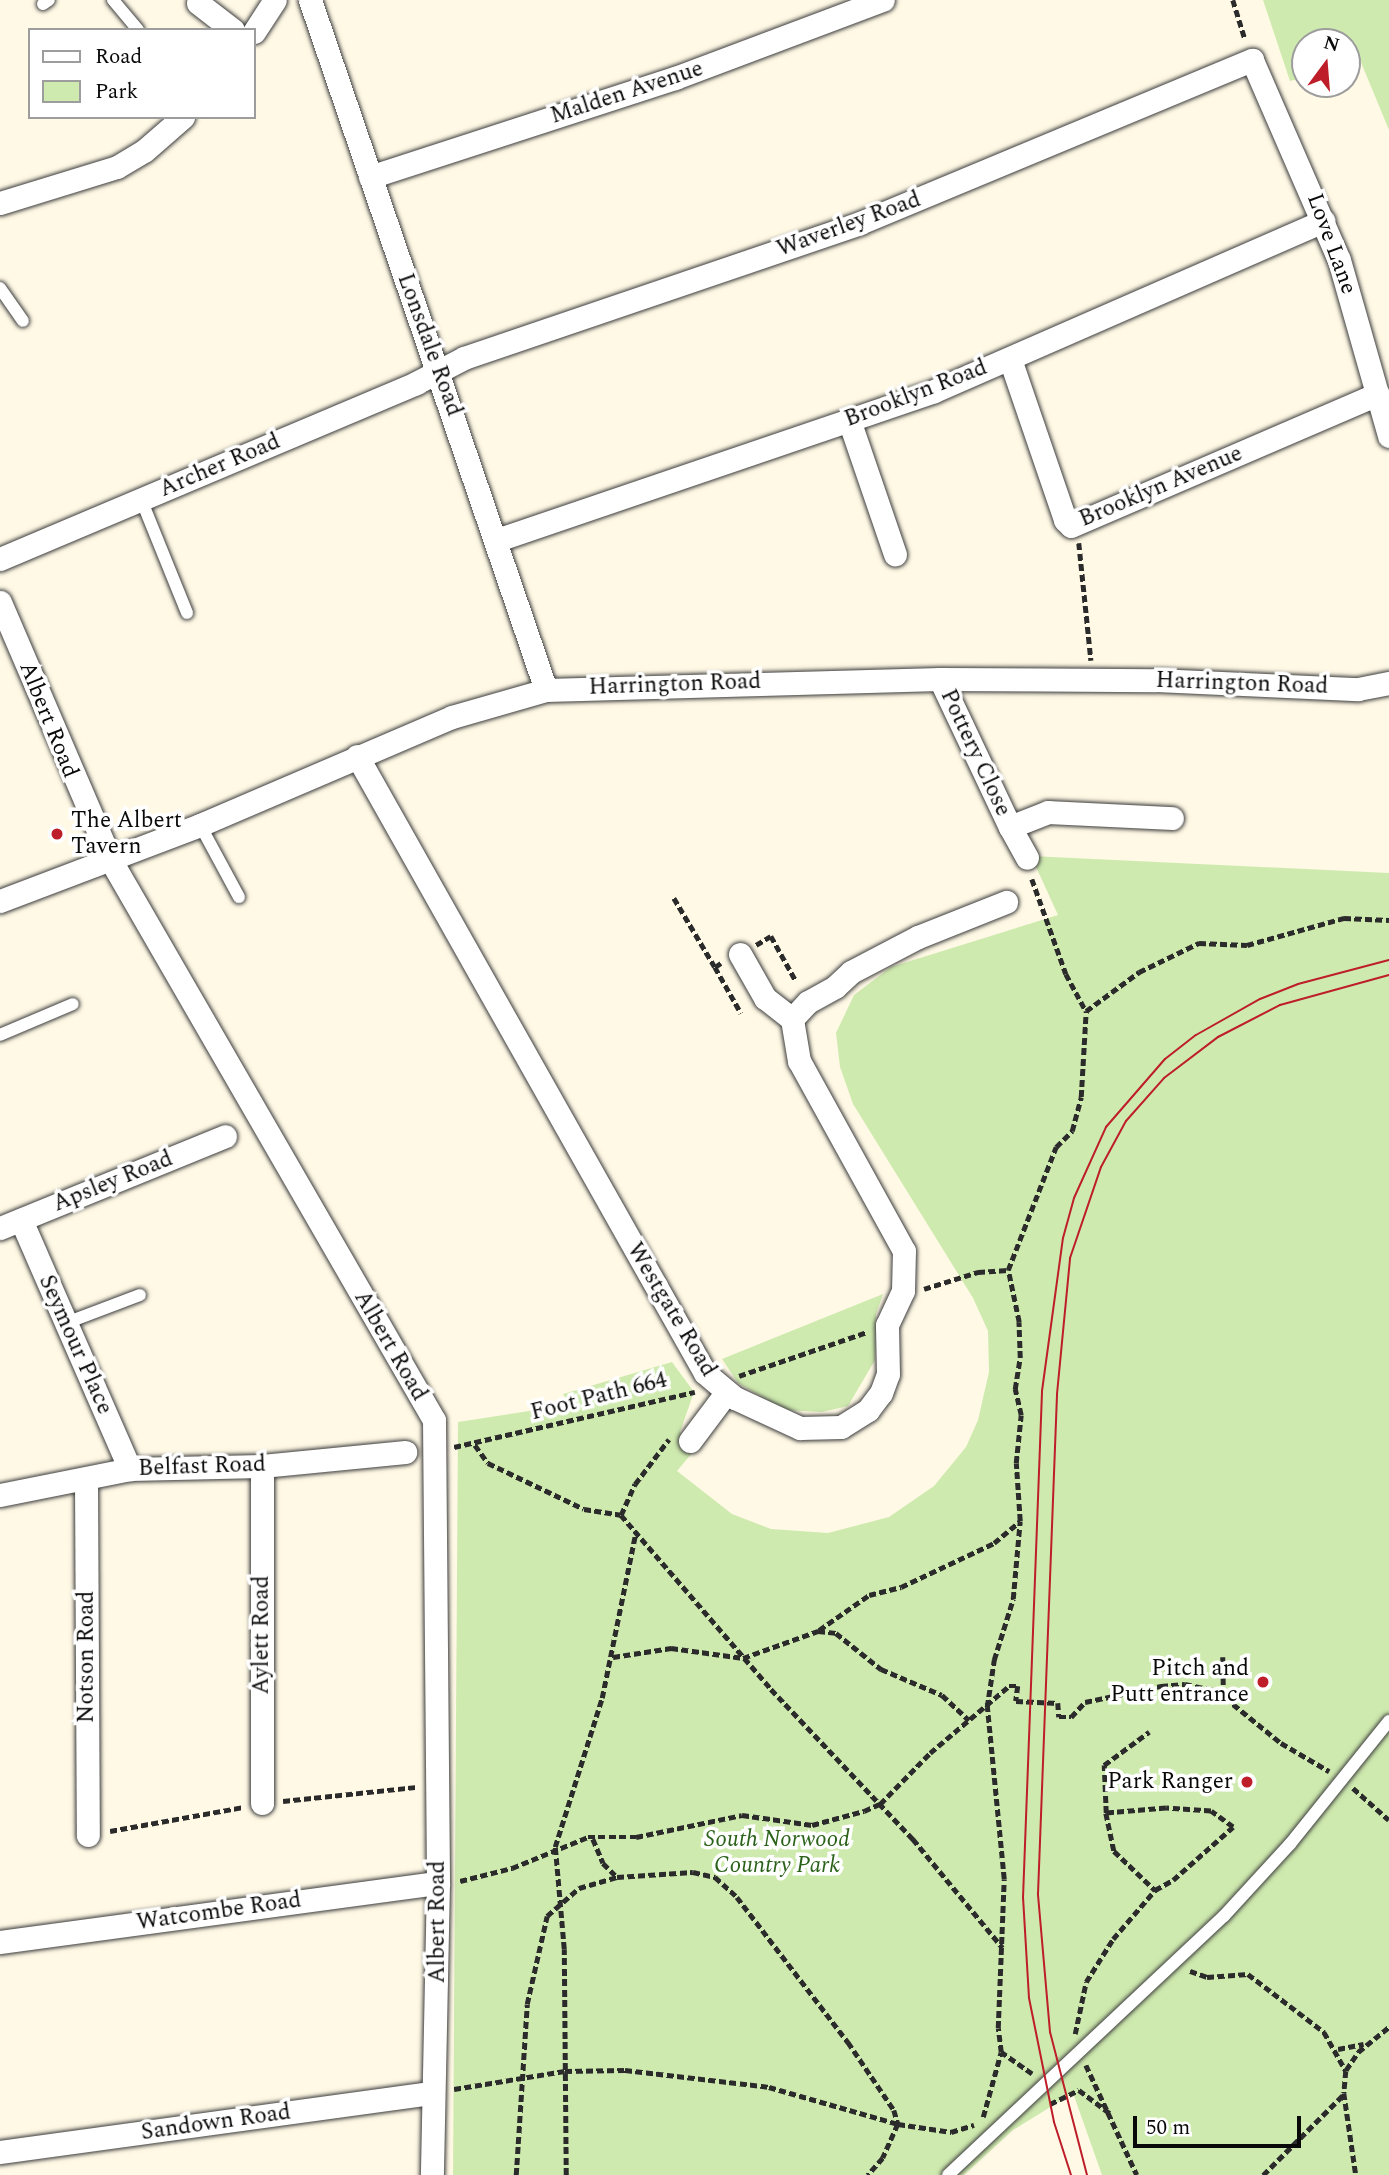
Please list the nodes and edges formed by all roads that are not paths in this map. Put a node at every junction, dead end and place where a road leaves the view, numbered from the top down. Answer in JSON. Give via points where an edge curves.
{"nodes":[{"id":1,"x":113,"y":0,"type":"edge"},
{"id":2,"x":275,"y":0,"type":"edge"},
{"id":3,"x":310,"y":0,"type":"edge"},
{"id":4,"x":883,"y":0,"type":"edge"},
{"id":5,"x":198,"y":3,"type":"dead end"},
{"id":6,"x":136,"y":28,"type":"edge"},
{"id":7,"x":230,"y":28,"type":"edge"},
{"id":8,"x":256,"y":29,"type":"edge"},
{"id":9,"x":1252,"y":60,"type":"joint"},
{"id":10,"x":181,"y":119,"type":"edge"},
{"id":11,"x":370,"y":177,"type":"junction"},
{"id":12,"x":0,"y":203,"type":"edge"},
{"id":13,"x":1324,"y":220,"type":"junction"},
{"id":14,"x":0,"y":288,"type":"edge"},
{"id":15,"x":23,"y":321,"type":"dead end"},
{"id":16,"x":1010,"y":359,"type":"junction"},
{"id":17,"x":439,"y":371,"type":"junction"},
{"id":18,"x":1378,"y":394,"type":"junction"},
{"id":19,"x":849,"y":420,"type":"junction"},
{"id":20,"x":1389,"y":436,"type":"edge"},
{"id":21,"x":141,"y":499,"type":"junction"},
{"id":22,"x":498,"y":540,"type":"junction"},
{"id":23,"x":895,"y":554,"type":"dead end"},
{"id":24,"x":0,"y":559,"type":"edge"},
{"id":25,"x":0,"y":602,"type":"edge"},
{"id":26,"x":187,"y":612,"type":"dead end"},
{"id":27,"x":940,"y":679,"type":"junction"},
{"id":28,"x":1389,"y":683,"type":"edge"},
{"id":29,"x":546,"y":690,"type":"junction"},
{"id":30,"x":357,"y":756,"type":"junction"},
{"id":31,"x":1172,"y":818,"type":"dead end"},
{"id":32,"x":200,"y":825,"type":"junction"},
{"id":33,"x":1010,"y":827,"type":"junction"},
{"id":34,"x":1027,"y":858,"type":"road end"},
{"id":35,"x":110,"y":859,"type":"junction"},
{"id":36,"x":239,"y":897,"type":"dead end"},
{"id":37,"x":0,"y":901,"type":"edge"},
{"id":38,"x":1006,"y":902,"type":"dead end"},
{"id":39,"x":740,"y":954,"type":"dead end"},
{"id":40,"x":73,"y":1004,"type":"dead end"},
{"id":41,"x":792,"y":1019,"type":"junction"},
{"id":42,"x":0,"y":1035,"type":"edge"},
{"id":43,"x":225,"y":1136,"type":"dead end"},
{"id":44,"x":10,"y":1224,"type":"edge"},
{"id":45,"x":139,"y":1295,"type":"dead end"},
{"id":46,"x":66,"y":1323,"type":"junction"},
{"id":47,"x":711,"y":1390,"type":"junction"},
{"id":48,"x":683,"y":1435,"type":"road end"},
{"id":49,"x":405,"y":1451,"type":"dead end"},
{"id":50,"x":262,"y":1466,"type":"junction"},
{"id":51,"x":130,"y":1469,"type":"junction"},
{"id":52,"x":86,"y":1480,"type":"junction"},
{"id":53,"x":0,"y":1495,"type":"edge"},
{"id":54,"x":1389,"y":1721,"type":"edge"},
{"id":55,"x":262,"y":1803,"type":"dead end"},
{"id":56,"x":88,"y":1835,"type":"dead end"},
{"id":57,"x":438,"y":1883,"type":"junction"},
{"id":58,"x":0,"y":1941,"type":"edge"},
{"id":59,"x":432,"y":2093,"type":"junction"},
{"id":60,"x":0,"y":2152,"type":"edge"},
{"id":61,"x":432,"y":2175,"type":"edge"},
{"id":62,"x":948,"y":2175,"type":"edge"}],
"edges":[{"from":1,"to":6,"type":"lane"},
{"from":2,"to":8,"type":"street"},
{"from":3,"to":11,"type":"street","name":"Lonsdale Road"},
{"from":4,"to":11,"type":"street","name":"Malden Avenue","via":[[675,78]]},
{"from":5,"to":7,"type":"street"},
{"from":9,"to":13,"type":"street","name":"Love Lane"},
{"from":9,"to":17,"type":"street","name":"Waverley Road","via":[[860,223],[494,347]]},
{"from":10,"to":12,"type":"street","via":[[117,167]]},
{"from":11,"to":17,"type":"street","name":"Lonsdale Road"},
{"from":13,"to":16,"type":"street","name":"Brooklyn Road"},
{"from":13,"to":18,"type":"street","name":"Love Lane"},
{"from":14,"to":15,"type":"lane"},
{"from":16,"to":18,"type":"street","name":"Brooklyn Avenue","via":[[1065,520],[1077,525]]},
{"from":16,"to":19,"type":"street","name":"Brooklyn Road"},
{"from":17,"to":21,"type":"street","name":"Archer Road"},
{"from":17,"to":22,"type":"street","name":"Lonsdale Road"},
{"from":18,"to":20,"type":"street","name":"Love Lane"},
{"from":19,"to":22,"type":"street","name":"Brooklyn Road"},
{"from":19,"to":23,"type":"street"},
{"from":21,"to":24,"type":"street","name":"Archer Road"},
{"from":21,"to":26,"type":"lane"},
{"from":22,"to":29,"type":"street","name":"Lonsdale Road"},
{"from":25,"to":35,"type":"street","name":"Albert Road"},
{"from":27,"to":28,"type":"street","name":"Harrington Road","via":[[1093,679],[1357,689]]},
{"from":27,"to":29,"type":"street","name":"Harrington Road"},
{"from":27,"to":33,"type":"street","name":"Pottery Close"},
{"from":29,"to":30,"type":"street","name":"Harrington Road","via":[[452,717]]},
{"from":30,"to":32,"type":"street","name":"Harrington Road"},
{"from":30,"to":47,"type":"street","name":"Westgate Road"},
{"from":31,"to":33,"type":"street","name":"Pottery Close","via":[[1048,812]]},
{"from":32,"to":35,"type":"street","name":"Harrington Road"},
{"from":32,"to":36,"type":"lane"},
{"from":33,"to":34,"type":"street","name":"Pottery Close"},
{"from":35,"to":37,"type":"street","name":"Harrington Road"},
{"from":35,"to":57,"type":"street","name":"Albert Road","via":[[433,1420]]},
{"from":38,"to":41,"type":"street","via":[[918,937],[851,972]]},
{"from":39,"to":41,"type":"street","via":[[765,998]]},
{"from":40,"to":42,"type":"lane"},
{"from":41,"to":47,"type":"street","name":"Westgate Road","via":[[799,1060],[904,1251],[903,1291],[887,1325],[888,1374],[881,1393],[867,1410],[841,1427],[800,1427]]},
{"from":43,"to":44,"type":"street","name":"Apsley Road"},
{"from":44,"to":46,"type":"street","name":"Seymour Place"},
{"from":45,"to":46,"type":"lane"},
{"from":46,"to":51,"type":"street","name":"Seymour Place"},
{"from":47,"to":48,"type":"street"},
{"from":49,"to":50,"type":"street","name":"Belfast Road"},
{"from":50,"to":51,"type":"street","name":"Belfast Road"},
{"from":50,"to":55,"type":"street","name":"Aylett Road"},
{"from":51,"to":52,"type":"street","name":"Belfast Road"},
{"from":52,"to":53,"type":"street","name":"Belfast Road"},
{"from":52,"to":56,"type":"street","name":"Notson Road"},
{"from":54,"to":62,"type":"lane","via":[[1290,1844],[1079,2054]]},
{"from":57,"to":58,"type":"street","name":"Watcombe Road"},
{"from":57,"to":59,"type":"street","name":"Albert Road"},
{"from":59,"to":60,"type":"street","name":"Sandown Road"},
{"from":59,"to":61,"type":"street","name":"Albert Road"}]}
